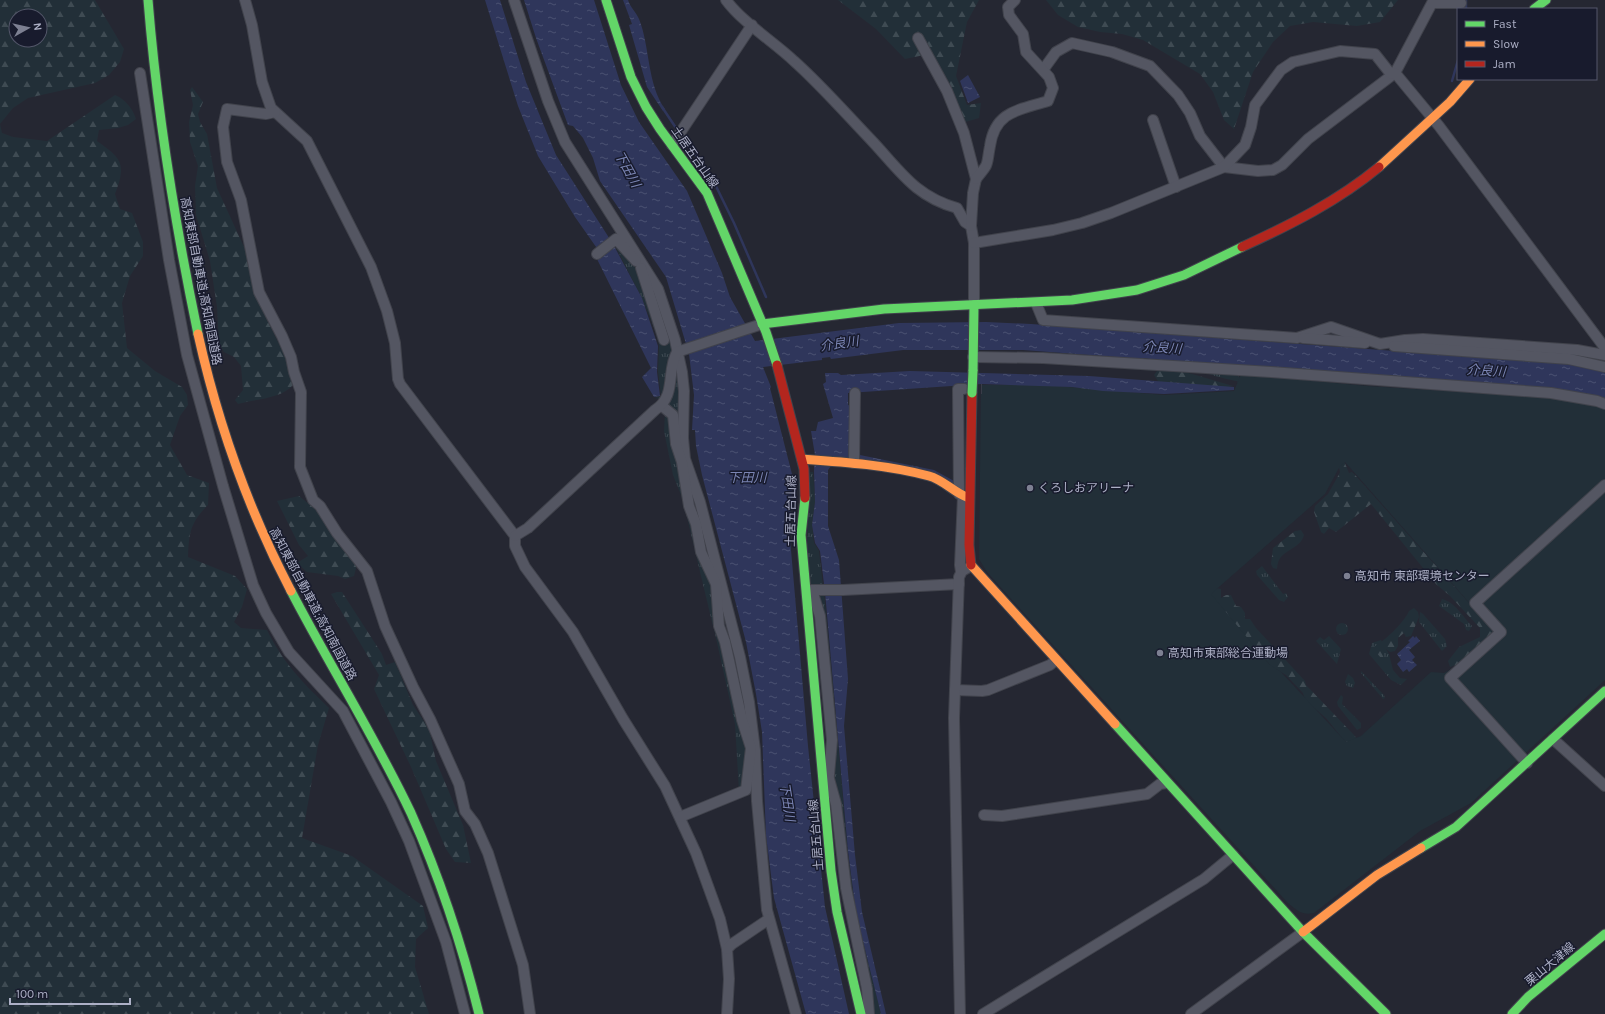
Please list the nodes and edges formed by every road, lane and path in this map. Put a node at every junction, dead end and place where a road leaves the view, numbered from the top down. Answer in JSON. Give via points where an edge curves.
{"nodes":[{"id":1,"x":144,"y":0,"type":"edge"},
{"id":2,"x":148,"y":0,"type":"edge"},
{"id":3,"x":246,"y":0,"type":"edge"},
{"id":4,"x":514,"y":0,"type":"edge"},
{"id":5,"x":606,"y":0,"type":"edge"},
{"id":6,"x":726,"y":0,"type":"edge"},
{"id":7,"x":1015,"y":0,"type":"edge"},
{"id":8,"x":1546,"y":0,"type":"edge"},
{"id":9,"x":1461,"y":4,"type":"edge"},
{"id":10,"x":1535,"y":8,"type":"edge"},
{"id":11,"x":752,"y":25,"type":"junction"},
{"id":12,"x":918,"y":38,"type":"dead end"},
{"id":13,"x":152,"y":43,"type":"junction"},
{"id":14,"x":1043,"y":70,"type":"junction"},
{"id":15,"x":140,"y":73,"type":"dead end"},
{"id":16,"x":1395,"y":73,"type":"junction"},
{"id":17,"x":1469,"y":80,"type":"edge"},
{"id":18,"x":275,"y":112,"type":"junction"},
{"id":19,"x":1431,"y":119,"type":"junction"},
{"id":20,"x":1153,"y":120,"type":"dead end"},
{"id":21,"x":677,"y":138,"type":"junction"},
{"id":22,"x":1224,"y":167,"type":"junction"},
{"id":23,"x":976,"y":179,"type":"junction"},
{"id":24,"x":1176,"y":187,"type":"junction"},
{"id":25,"x":971,"y":226,"type":"junction"},
{"id":26,"x":974,"y":243,"type":"junction"},
{"id":27,"x":596,"y":254,"type":"dead end"},
{"id":28,"x":642,"y":265,"type":"junction"},
{"id":29,"x":1036,"y":303,"type":"junction"},
{"id":30,"x":974,"y":305,"type":"junction"},
{"id":31,"x":764,"y":328,"type":"junction"},
{"id":32,"x":664,"y":340,"type":"dead end"},
{"id":33,"x":1380,"y":344,"type":"junction"},
{"id":34,"x":1605,"y":348,"type":"edge"},
{"id":35,"x":680,"y":351,"type":"junction"},
{"id":36,"x":973,"y":355,"type":"junction"},
{"id":37,"x":1605,"y":355,"type":"edge"},
{"id":38,"x":1605,"y":367,"type":"edge"},
{"id":39,"x":968,"y":391,"type":"junction"},
{"id":40,"x":855,"y":393,"type":"dead end"},
{"id":41,"x":1605,"y":404,"type":"edge"},
{"id":42,"x":662,"y":406,"type":"junction"},
{"id":43,"x":854,"y":458,"type":"junction"},
{"id":44,"x":806,"y":459,"type":"junction"},
{"id":45,"x":684,"y":460,"type":"junction"},
{"id":46,"x":1605,"y":485,"type":"edge"},
{"id":47,"x":964,"y":496,"type":"junction"},
{"id":48,"x":516,"y":536,"type":"junction"},
{"id":49,"x":971,"y":566,"type":"junction"},
{"id":50,"x":961,"y":572,"type":"junction"},
{"id":51,"x":959,"y":584,"type":"junction"},
{"id":52,"x":813,"y":590,"type":"junction"},
{"id":53,"x":1056,"y":660,"type":"junction"},
{"id":54,"x":955,"y":690,"type":"junction"},
{"id":55,"x":1605,"y":691,"type":"edge"},
{"id":56,"x":1553,"y":739,"type":"junction"},
{"id":57,"x":753,"y":750,"type":"junction"},
{"id":58,"x":1527,"y":763,"type":"junction"},
{"id":59,"x":825,"y":775,"type":"junction"},
{"id":60,"x":1161,"y":784,"type":"junction"},
{"id":61,"x":1605,"y":786,"type":"edge"},
{"id":62,"x":984,"y":816,"type":"dead end"},
{"id":63,"x":680,"y":817,"type":"junction"},
{"id":64,"x":1233,"y":855,"type":"junction"},
{"id":65,"x":769,"y":919,"type":"junction"},
{"id":66,"x":1302,"y":932,"type":"junction"},
{"id":67,"x":1605,"y":934,"type":"edge"},
{"id":68,"x":727,"y":949,"type":"junction"},
{"id":69,"x":465,"y":1014,"type":"edge"},
{"id":70,"x":479,"y":1014,"type":"edge"},
{"id":71,"x":530,"y":1014,"type":"edge"},
{"id":72,"x":727,"y":1014,"type":"edge"},
{"id":73,"x":796,"y":1014,"type":"edge"},
{"id":74,"x":861,"y":1014,"type":"edge"},
{"id":75,"x":869,"y":1014,"type":"edge"},
{"id":76,"x":960,"y":1014,"type":"edge"},
{"id":77,"x":983,"y":1014,"type":"edge"},
{"id":78,"x":1191,"y":1014,"type":"edge"},
{"id":79,"x":1386,"y":1014,"type":"edge"},
{"id":80,"x":1512,"y":1014,"type":"edge"}],
"edges":[{"from":1,"to":13,"type":"main road"},
{"from":2,"to":13,"type":"main road","name":"高知東部自動車道;高知南国道路"},
{"from":3,"to":18,"type":"street","via":[[262,82]]},
{"from":4,"to":28,"type":"street","via":[[548,101],[565,142]]},
{"from":5,"to":21,"type":"main road","name":"土居五台山線","via":[[632,77],[646,107]]},
{"from":6,"to":11,"type":"street"},
{"from":7,"to":14,"type":"street","via":[[1008,7],[1009,15],[1023,34],[1026,52]]},
{"from":8,"to":10,"type":"main road"},
{"from":9,"to":16,"type":"street","via":[[1432,3]]},
{"from":11,"to":21,"type":"street"},
{"from":11,"to":25,"type":"street","via":[[800,67],[875,144],[903,177],[938,203],[957,208],[965,222]]},
{"from":12,"to":23,"type":"street","via":[[956,112]]},
{"from":13,"to":70,"type":"main road","name":"高知東部自動車道;高知南国道路","via":[[159,110],[190,302],[210,392],[225,441],[265,541],[397,785],[416,825],[448,903]]},
{"from":14,"to":22,"type":"street","via":[[1056,52],[1072,43],[1112,52],[1150,66],[1178,95],[1200,136]]},
{"from":14,"to":23,"type":"street","via":[[1053,88],[1048,101],[1002,117],[993,133],[988,164]]},
{"from":15,"to":69,"type":"street","via":[[169,260],[187,355],[253,585],[289,652],[343,711],[391,802],[436,912]]},
{"from":16,"to":19,"type":"street"},
{"from":16,"to":22,"type":"street","via":[[1308,139],[1278,168],[1258,171]]},
{"from":16,"to":22,"type":"street","via":[[1390,73],[1375,54],[1340,51],[1287,65],[1255,105],[1245,145]]},
{"from":17,"to":19,"type":"main road"},
{"from":18,"to":48,"type":"street","via":[[307,141],[371,267],[392,330],[400,384]]},
{"from":18,"to":71,"type":"street","via":[[266,114],[227,109],[223,135],[227,162],[244,211],[259,292],[291,357],[301,392],[300,467],[313,500],[367,571],[385,626],[459,784],[466,810],[488,853],[523,965]]},
{"from":19,"to":29,"type":"main road","via":[[1361,182],[1309,214],[1204,267],[1137,290],[1107,296]]},
{"from":19,"to":34,"type":"street"},
{"from":20,"to":24,"type":"street"},
{"from":21,"to":31,"type":"main road","name":"土居五台山線","via":[[707,193]]},
{"from":22,"to":24,"type":"street"},
{"from":23,"to":25,"type":"street"},
{"from":24,"to":26,"type":"street","via":[[1082,223]]},
{"from":25,"to":26,"type":"street"},
{"from":26,"to":30,"type":"street"},
{"from":27,"to":28,"type":"street","via":[[616,239]]},
{"from":28,"to":32,"type":"street"},
{"from":28,"to":35,"type":"street","via":[[666,308]]},
{"from":29,"to":30,"type":"main road"},
{"from":29,"to":33,"type":"street","via":[[1043,320],[1297,338],[1331,327]]},
{"from":30,"to":31,"type":"main road","via":[[884,309]]},
{"from":30,"to":36,"type":"main road"},
{"from":31,"to":35,"type":"street","via":[[751,328]]},
{"from":31,"to":44,"type":"main road","name":"土居五台山線"},
{"from":33,"to":37,"type":"street","via":[[1423,339],[1577,350]]},
{"from":33,"to":38,"type":"street","via":[[1569,359]]},
{"from":35,"to":42,"type":"street","via":[[673,360],[670,390]]},
{"from":35,"to":45,"type":"street","via":[[684,391]]},
{"from":36,"to":39,"type":"main road","bridge":true,"via":[[973,371]]},
{"from":36,"to":41,"type":"street","via":[[1302,374],[1550,393]]},
{"from":39,"to":47,"type":"main road"},
{"from":39,"to":47,"type":"street","via":[[958,389]]},
{"from":40,"to":43,"type":"street"},
{"from":42,"to":45,"type":"street","via":[[673,415],[676,444]]},
{"from":42,"to":48,"type":"street","via":[[528,528]]},
{"from":43,"to":44,"type":"main road","via":[[833,461]]},
{"from":43,"to":47,"type":"main road","via":[[934,477]]},
{"from":44,"to":52,"type":"main road","name":"土居五台山線","via":[[801,535]]},
{"from":45,"to":57,"type":"street","via":[[700,502],[718,583],[740,657],[749,702]]},
{"from":46,"to":58,"type":"street","via":[[1474,602],[1501,632],[1450,678]]},
{"from":47,"to":49,"type":"main road"},
{"from":47,"to":50,"type":"street"},
{"from":48,"to":63,"type":"street","via":[[517,551],[525,567],[573,632],[665,786]]},
{"from":49,"to":50,"type":"street"},
{"from":49,"to":53,"type":"main road"},
{"from":50,"to":51,"type":"street"},
{"from":51,"to":52,"type":"street"},
{"from":51,"to":54,"type":"street"},
{"from":52,"to":59,"type":"street","via":[[820,616],[832,740]]},
{"from":53,"to":54,"type":"street","via":[[1050,665],[988,690]]},
{"from":53,"to":60,"type":"main road"},
{"from":54,"to":76,"type":"street"},
{"from":55,"to":56,"type":"main road"},
{"from":56,"to":58,"type":"main road"},
{"from":56,"to":61,"type":"street"},
{"from":57,"to":63,"type":"street","via":[[746,790]]},
{"from":57,"to":65,"type":"street"},
{"from":58,"to":66,"type":"main road","via":[[1456,827],[1377,875]]},
{"from":59,"to":74,"type":"main road","name":"土居五台山線","via":[[837,912]]},
{"from":59,"to":75,"type":"street","via":[[838,813],[846,888],[866,983]]},
{"from":60,"to":62,"type":"street","via":[[1147,794],[1002,816]]},
{"from":60,"to":64,"type":"main road"},
{"from":63,"to":68,"type":"street","via":[[720,919]]},
{"from":64,"to":66,"type":"main road"},
{"from":64,"to":77,"type":"street","via":[[1204,879]]},
{"from":65,"to":68,"type":"street"},
{"from":65,"to":73,"type":"street"},
{"from":66,"to":78,"type":"street"},
{"from":66,"to":79,"type":"main road"},
{"from":67,"to":80,"type":"main road","name":"栗山大津線"},
{"from":68,"to":72,"type":"street"}]}
